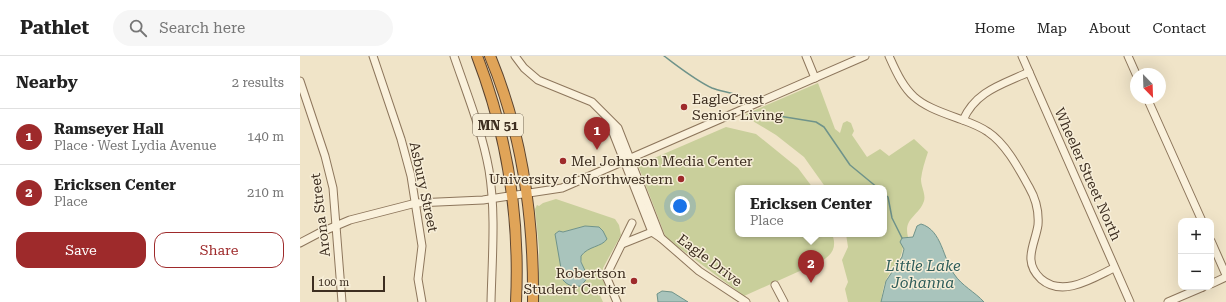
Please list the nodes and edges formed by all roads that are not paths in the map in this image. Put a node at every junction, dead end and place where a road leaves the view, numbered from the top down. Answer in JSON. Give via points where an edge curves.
{"nodes":[{"id":1,"x":373,"y":56,"type":"edge"},
{"id":2,"x":454,"y":56,"type":"edge"},
{"id":3,"x":477,"y":56,"type":"edge"},
{"id":4,"x":490,"y":56,"type":"edge"},
{"id":5,"x":515,"y":56,"type":"edge"},
{"id":6,"x":806,"y":56,"type":"edge"},
{"id":7,"x":865,"y":56,"type":"edge"},
{"id":8,"x":889,"y":56,"type":"edge"},
{"id":9,"x":1022,"y":56,"type":"edge"},
{"id":10,"x":1128,"y":56,"type":"edge"},
{"id":11,"x":1133,"y":68,"type":"edge"},
{"id":12,"x":1029,"y":72,"type":"junction"},
{"id":13,"x":815,"y":78,"type":"junction"},
{"id":14,"x":300,"y":82,"type":"edge"},
{"id":15,"x":1150,"y":104,"type":"edge"},
{"id":16,"x":963,"y":120,"type":"junction"},
{"id":17,"x":628,"y":159,"type":"junction"},
{"id":18,"x":527,"y":193,"type":"junction"},
{"id":19,"x":512,"y":196,"type":"junction"},
{"id":20,"x":492,"y":199,"type":"junction"},
{"id":21,"x":416,"y":204,"type":"junction"},
{"id":22,"x":1201,"y":218,"type":"edge"},
{"id":23,"x":632,"y":223,"type":"dead end"},
{"id":24,"x":337,"y":225,"type":"junction"},
{"id":25,"x":652,"y":232,"type":"junction"},
{"id":26,"x":661,"y":238,"type":"junction"},
{"id":27,"x":300,"y":243,"type":"edge"},
{"id":28,"x":622,"y":244,"type":"junction"},
{"id":29,"x":1214,"y":248,"type":"edge"},
{"id":30,"x":1114,"y":268,"type":"junction"},
{"id":31,"x":1226,"y":276,"type":"edge"},
{"id":32,"x":1214,"y":282,"type":"edge"},
{"id":33,"x":775,"y":285,"type":"dead end"},
{"id":34,"x":1197,"y":290,"type":"edge"},
{"id":35,"x":342,"y":302,"type":"edge"},
{"id":36,"x":422,"y":302,"type":"edge"},
{"id":37,"x":491,"y":302,"type":"edge"},
{"id":38,"x":516,"y":302,"type":"edge"},
{"id":39,"x":533,"y":302,"type":"edge"},
{"id":40,"x":617,"y":302,"type":"edge"},
{"id":41,"x":746,"y":302,"type":"edge"},
{"id":42,"x":784,"y":302,"type":"edge"},
{"id":43,"x":1130,"y":302,"type":"edge"},
{"id":44,"x":1168,"y":302,"type":"edge"}],
"edges":[{"from":1,"to":21,"type":"street","name":"Asbury Street","via":[[406,155]]},
{"from":2,"to":20,"type":"street","via":[[481,135]]},
{"from":3,"to":19,"type":"highway","number":"MN 51","via":[[496,116]]},
{"from":4,"to":18,"type":"highway","number":"MN 51","via":[[511,117]]},
{"from":5,"to":17,"type":"street","via":[[538,80],[592,102],[618,128]]},
{"from":6,"to":13,"type":"street"},
{"from":7,"to":13,"type":"street"},
{"from":8,"to":16,"type":"street","via":[[901,82],[912,96],[926,106]]},
{"from":9,"to":12,"type":"street","name":"Wheeler Street North"},
{"from":10,"to":11,"type":"street"},
{"from":12,"to":16,"type":"street","via":[[984,94],[969,107]]},
{"from":12,"to":30,"type":"street","name":"Wheeler Street North"},
{"from":13,"to":17,"type":"street"},
{"from":14,"to":24,"type":"street","name":"Arona Street","via":[[329,170]]},
{"from":15,"to":22,"type":"street"},
{"from":16,"to":30,"type":"street","via":[[995,137],[1033,193],[1038,218],[1030,256],[1041,279],[1052,285],[1070,287]]},
{"from":17,"to":18,"type":"street","via":[[562,188]]},
{"from":17,"to":25,"type":"street"},
{"from":17,"to":26,"type":"street","name":"Eagle Drive"},
{"from":18,"to":19,"type":"street"},
{"from":18,"to":39,"type":"highway","number":"MN 51"},
{"from":19,"to":20,"type":"street"},
{"from":19,"to":38,"type":"highway","number":"MN 51","via":[[516,248]]},
{"from":20,"to":21,"type":"street"},
{"from":20,"to":37,"type":"street"},
{"from":21,"to":24,"type":"street"},
{"from":21,"to":36,"type":"street","name":"Asbury Street","via":[[422,246],[418,279]]},
{"from":23,"to":28,"type":"street"},
{"from":24,"to":27,"type":"street"},
{"from":24,"to":35,"type":"street","name":"Arona Street"},
{"from":25,"to":26,"type":"street","name":"Eagle Drive"},
{"from":25,"to":28,"type":"street"},
{"from":26,"to":41,"type":"street","name":"Eagle Drive","via":[[699,271]]},
{"from":28,"to":40,"type":"street","via":[[606,276]]},
{"from":29,"to":31,"type":"street"},
{"from":30,"to":43,"type":"street","name":"Wheeler Street North"},
{"from":31,"to":32,"type":"street"},
{"from":33,"to":42,"type":"street"},
{"from":34,"to":44,"type":"street"}]}
